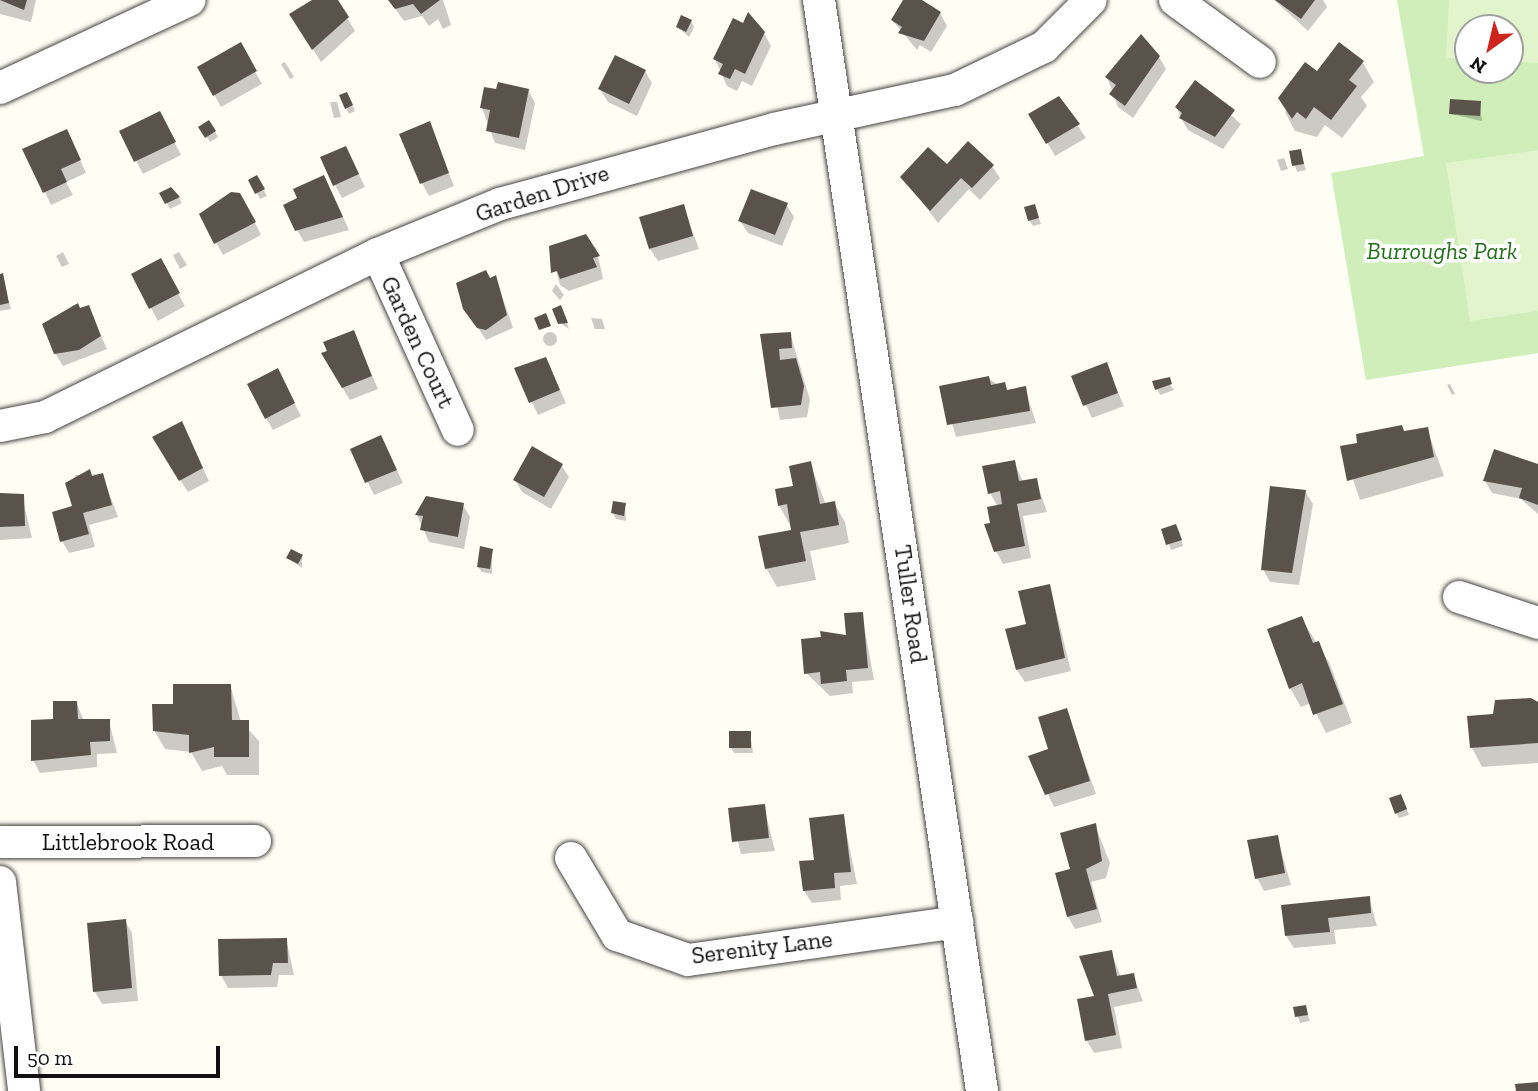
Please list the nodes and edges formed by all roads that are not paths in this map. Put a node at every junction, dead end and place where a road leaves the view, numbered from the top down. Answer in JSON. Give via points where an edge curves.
{"nodes":[{"id":1,"x":190,"y":0,"type":"edge"},
{"id":2,"x":819,"y":0,"type":"edge"},
{"id":3,"x":1091,"y":0,"type":"edge"},
{"id":4,"x":1175,"y":0,"type":"edge"},
{"id":5,"x":1260,"y":62,"type":"dead end"},
{"id":6,"x":0,"y":88,"type":"edge"},
{"id":7,"x":841,"y":117,"type":"junction"},
{"id":8,"x":378,"y":254,"type":"junction"},
{"id":9,"x":0,"y":426,"type":"edge"},
{"id":10,"x":458,"y":430,"type":"dead end"},
{"id":11,"x":1460,"y":597,"type":"dead end"},
{"id":12,"x":1538,"y":623,"type":"edge"},
{"id":13,"x":255,"y":841,"type":"dead end"},
{"id":14,"x":0,"y":842,"type":"edge"},
{"id":15,"x":570,"y":858,"type":"dead end"},
{"id":16,"x":0,"y":882,"type":"edge"},
{"id":17,"x":957,"y":922,"type":"junction"},
{"id":18,"x":24,"y":1091,"type":"edge"},
{"id":19,"x":982,"y":1091,"type":"edge"}],
"edges":[{"from":1,"to":6,"type":"street"},
{"from":2,"to":7,"type":"street","name":"Tuller Road"},
{"from":3,"to":7,"type":"street","name":"Garden Drive","via":[[1044,47],[956,90]]},
{"from":4,"to":5,"type":"street"},
{"from":7,"to":8,"type":"street","name":"Garden Drive","via":[[592,175]]},
{"from":7,"to":17,"type":"street","name":"Tuller Road"},
{"from":8,"to":9,"type":"street","name":"Garden Drive","via":[[45,417]]},
{"from":8,"to":10,"type":"street","name":"Garden Court"},
{"from":11,"to":12,"type":"street"},
{"from":13,"to":14,"type":"street","name":"Littlebrook Road"},
{"from":15,"to":17,"type":"street","name":"Serenity Lane","via":[[618,935],[688,960]]},
{"from":16,"to":18,"type":"street"},
{"from":17,"to":19,"type":"street","name":"Tuller Road"}]}
